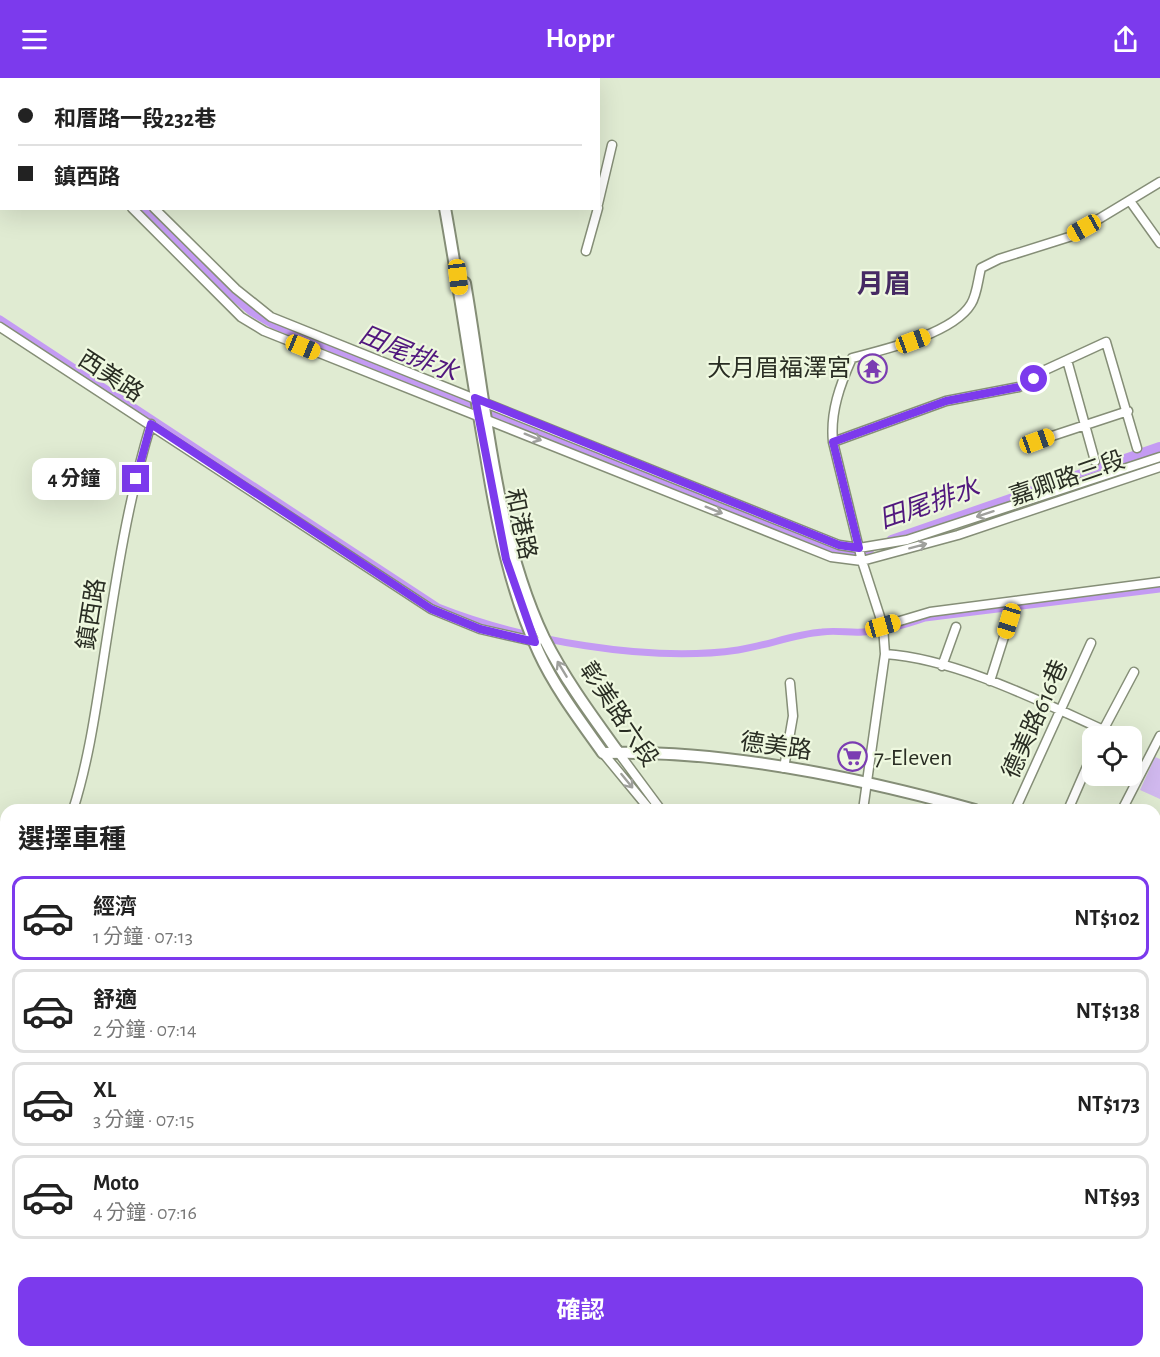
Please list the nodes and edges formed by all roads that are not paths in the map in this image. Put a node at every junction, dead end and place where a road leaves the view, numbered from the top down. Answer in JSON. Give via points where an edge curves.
{"nodes":[{"id":1,"x":612,"y":145,"type":"dead end"},
{"id":2,"x":1160,"y":182,"type":"edge"},
{"id":3,"x":600,"y":197,"type":"edge"},
{"id":4,"x":1130,"y":201,"type":"junction"},
{"id":5,"x":134,"y":210,"type":"edge"},
{"id":6,"x":156,"y":210,"type":"edge"},
{"id":7,"x":445,"y":210,"type":"edge"},
{"id":8,"x":452,"y":210,"type":"edge"},
{"id":9,"x":597,"y":210,"type":"edge"},
{"id":10,"x":1160,"y":243,"type":"edge"},
{"id":11,"x":586,"y":251,"type":"dead end"},
{"id":12,"x":271,"y":317,"type":"junction"},
{"id":13,"x":0,"y":327,"type":"edge"},
{"id":14,"x":264,"y":331,"type":"junction"},
{"id":15,"x":1066,"y":360,"type":"junction"},
{"id":16,"x":481,"y":408,"type":"junction"},
{"id":17,"x":1128,"y":411,"type":"junction"},
{"id":18,"x":1086,"y":423,"type":"junction"},
{"id":19,"x":151,"y":424,"type":"junction"},
{"id":20,"x":1037,"y":441,"type":"dead end"},
{"id":21,"x":833,"y":442,"type":"junction"},
{"id":22,"x":1137,"y":448,"type":"dead end"},
{"id":23,"x":1160,"y":457,"type":"edge"},
{"id":24,"x":1095,"y":461,"type":"dead end"},
{"id":25,"x":1160,"y":467,"type":"edge"},
{"id":26,"x":861,"y":555,"type":"junction"},
{"id":27,"x":1160,"y":582,"type":"edge"},
{"id":28,"x":1009,"y":621,"type":"dead end"},
{"id":29,"x":883,"y":626,"type":"junction"},
{"id":30,"x":956,"y":627,"type":"dead end"},
{"id":31,"x":539,"y":637,"type":"junction"},
{"id":32,"x":1091,"y":643,"type":"dead end"},
{"id":33,"x":885,"y":654,"type":"junction"},
{"id":34,"x":942,"y":666,"type":"junction"},
{"id":35,"x":1134,"y":672,"type":"dead end"},
{"id":36,"x":990,"y":681,"type":"junction"},
{"id":37,"x":790,"y":683,"type":"dead end"},
{"id":38,"x":580,"y":698,"type":"junction"},
{"id":39,"x":570,"y":704,"type":"junction"},
{"id":40,"x":1060,"y":710,"type":"junction"},
{"id":41,"x":1089,"y":726,"type":"edge"},
{"id":42,"x":1105,"y":726,"type":"edge"},
{"id":43,"x":1160,"y":736,"type":"edge"},
{"id":44,"x":618,"y":752,"type":"junction"},
{"id":45,"x":1156,"y":752,"type":"edge"},
{"id":46,"x":603,"y":753,"type":"junction"},
{"id":47,"x":784,"y":768,"type":"junction"},
{"id":48,"x":1082,"y":778,"type":"edge"},
{"id":49,"x":867,"y":782,"type":"junction"},
{"id":50,"x":74,"y":804,"type":"edge"},
{"id":51,"x":645,"y":804,"type":"edge"},
{"id":52,"x":656,"y":804,"type":"edge"},
{"id":53,"x":864,"y":804,"type":"edge"},
{"id":54,"x":952,"y":804,"type":"edge"},
{"id":55,"x":1018,"y":804,"type":"edge"},
{"id":56,"x":1071,"y":804,"type":"edge"},
{"id":57,"x":1126,"y":804,"type":"edge"}],
"edges":[{"from":1,"to":3,"type":"street"},
{"from":2,"to":4,"type":"street"},
{"from":4,"to":10,"type":"street"},
{"from":4,"to":21,"type":"street","via":[[1069,237],[981,268],[971,304],[929,335],[852,358],[835,405]]},
{"from":5,"to":14,"type":"street","via":[[242,317]]},
{"from":6,"to":12,"type":"street","via":[[236,289]]},
{"from":7,"to":16,"type":"main road","name":"和港路"},
{"from":8,"to":16,"type":"main road","name":"和港路"},
{"from":9,"to":11,"type":"street"},
{"from":12,"to":14,"type":"street"},
{"from":12,"to":16,"type":"street"},
{"from":13,"to":19,"type":"street","name":"西美路"},
{"from":14,"to":16,"type":"street"},
{"from":15,"to":17,"type":"street","via":[[1106,342]]},
{"from":15,"to":18,"type":"street"},
{"from":15,"to":21,"type":"street","via":[[1019,387],[946,401]]},
{"from":16,"to":26,"type":"street","name":"嘉卿路三段"},
{"from":16,"to":26,"type":"street","name":"嘉卿路三段","one_way":true,"via":[[831,558]]},
{"from":16,"to":31,"type":"main road","name":"和港路","via":[[507,531]]},
{"from":17,"to":18,"type":"street"},
{"from":17,"to":22,"type":"street"},
{"from":18,"to":20,"type":"street"},
{"from":18,"to":24,"type":"street"},
{"from":19,"to":31,"type":"street","name":"西美路","via":[[431,609],[480,629]]},
{"from":19,"to":50,"type":"street","name":"鎮西路","via":[[124,537],[97,699]]},
{"from":21,"to":26,"type":"street"},
{"from":23,"to":26,"type":"street","name":"嘉卿路三段","one_way":true},
{"from":26,"to":25,"type":"street","name":"嘉卿路三段","one_way":true,"via":[[958,535]]},
{"from":26,"to":29,"type":"street"},
{"from":27,"to":29,"type":"street","via":[[930,612]]},
{"from":28,"to":36,"type":"street"},
{"from":29,"to":33,"type":"street"},
{"from":30,"to":34,"type":"street"},
{"from":38,"to":31,"type":"main road","name":"彰美路六段","one_way":true},
{"from":31,"to":39,"type":"main road","name":"彰美路六段"},
{"from":32,"to":40,"type":"street","name":"德美路616巷"},
{"from":33,"to":34,"type":"street","via":[[908,655]]},
{"from":33,"to":49,"type":"street"},
{"from":34,"to":36,"type":"street"},
{"from":35,"to":42,"type":"street"},
{"from":36,"to":40,"type":"street"},
{"from":37,"to":47,"type":"street","via":[[793,716]]},
{"from":38,"to":39,"type":"main road"},
{"from":38,"to":44,"type":"main road","name":"彰美路六段"},
{"from":39,"to":46,"type":"main road","name":"彰美路六段"},
{"from":40,"to":41,"type":"street"},
{"from":40,"to":55,"type":"street","name":"德美路616巷"},
{"from":43,"to":45,"type":"street"},
{"from":44,"to":46,"type":"main road","name":"德美路"},
{"from":44,"to":47,"type":"main road","name":"德美路"},
{"from":44,"to":52,"type":"street","name":"彰美路六段"},
{"from":45,"to":57,"type":"street"},
{"from":46,"to":51,"type":"street","name":"彰美路六段","one_way":true},
{"from":47,"to":49,"type":"main road","name":"德美路"},
{"from":48,"to":56,"type":"street"},
{"from":49,"to":53,"type":"street"},
{"from":49,"to":54,"type":"main road","name":"德美路"}]}
